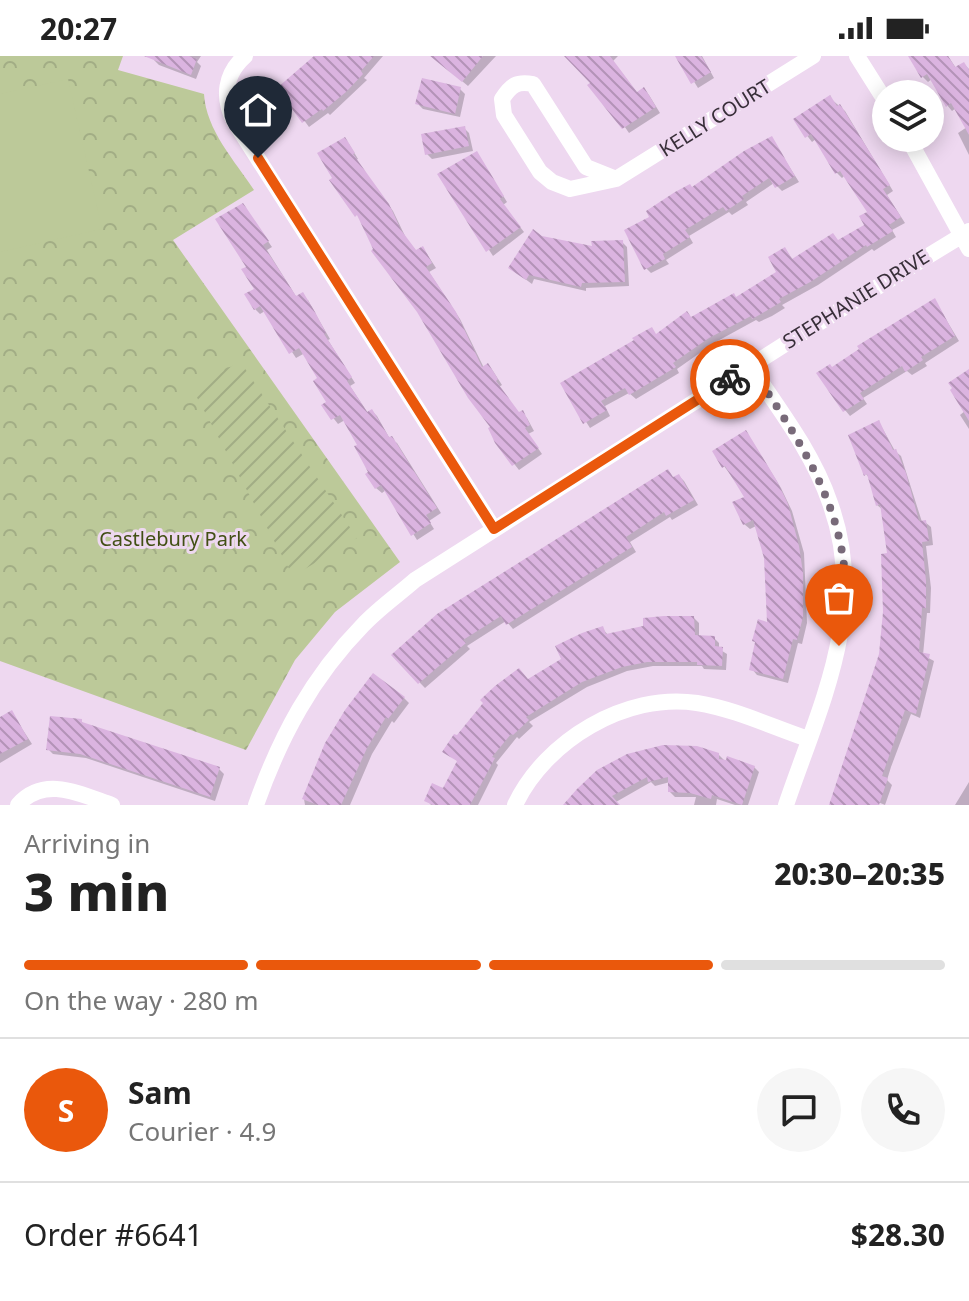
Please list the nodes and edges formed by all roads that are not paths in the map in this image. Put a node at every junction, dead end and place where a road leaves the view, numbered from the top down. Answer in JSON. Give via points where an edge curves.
{"nodes":[{"id":1,"x":245,"y":56,"type":"edge"},
{"id":2,"x":813,"y":56,"type":"edge"},
{"id":3,"x":857,"y":56,"type":"edge"},
{"id":4,"x":872,"y":80,"type":"edge"},
{"id":5,"x":916,"y":152,"type":"edge"},
{"id":6,"x":616,"y":179,"type":"junction"},
{"id":7,"x":967,"y":238,"type":"edge"},
{"id":8,"x":750,"y":366,"type":"junction"},
{"id":9,"x":494,"y":529,"type":"junction"},
{"id":10,"x":808,"y":739,"type":"junction"},
{"id":11,"x":18,"y":805,"type":"edge"},
{"id":12,"x":112,"y":805,"type":"edge"},
{"id":13,"x":256,"y":805,"type":"edge"},
{"id":14,"x":515,"y":805,"type":"edge"},
{"id":15,"x":786,"y":805,"type":"edge"}],
"edges":[{"from":1,"to":9,"type":"street","via":[[226,90],[234,121]]},
{"from":2,"to":6,"type":"street","name":"KELLY COURT"},
{"from":3,"to":4,"type":"street"},
{"from":5,"to":7,"type":"street"},
{"from":6,"to":6,"type":"street","name":"KELLY COURT","via":[[586,167],[533,84],[510,86],[502,99],[504,115],[540,172],[570,189]]},
{"from":7,"to":8,"type":"street","name":"STEPHANIE DRIVE"},
{"from":8,"to":9,"type":"street","name":"STEPHANIE DRIVE"},
{"from":8,"to":10,"type":"street","via":[[815,469],[839,539],[846,600],[843,626]]},
{"from":9,"to":13,"type":"street","name":"STEPHANIE DRIVE","via":[[415,580],[364,623],[314,682],[275,751]]},
{"from":10,"to":14,"type":"street","via":[[695,703],[619,712],[566,741],[539,768]]},
{"from":10,"to":15,"type":"street"},
{"from":11,"to":12,"type":"street","via":[[38,790],[54,787]]}]}
